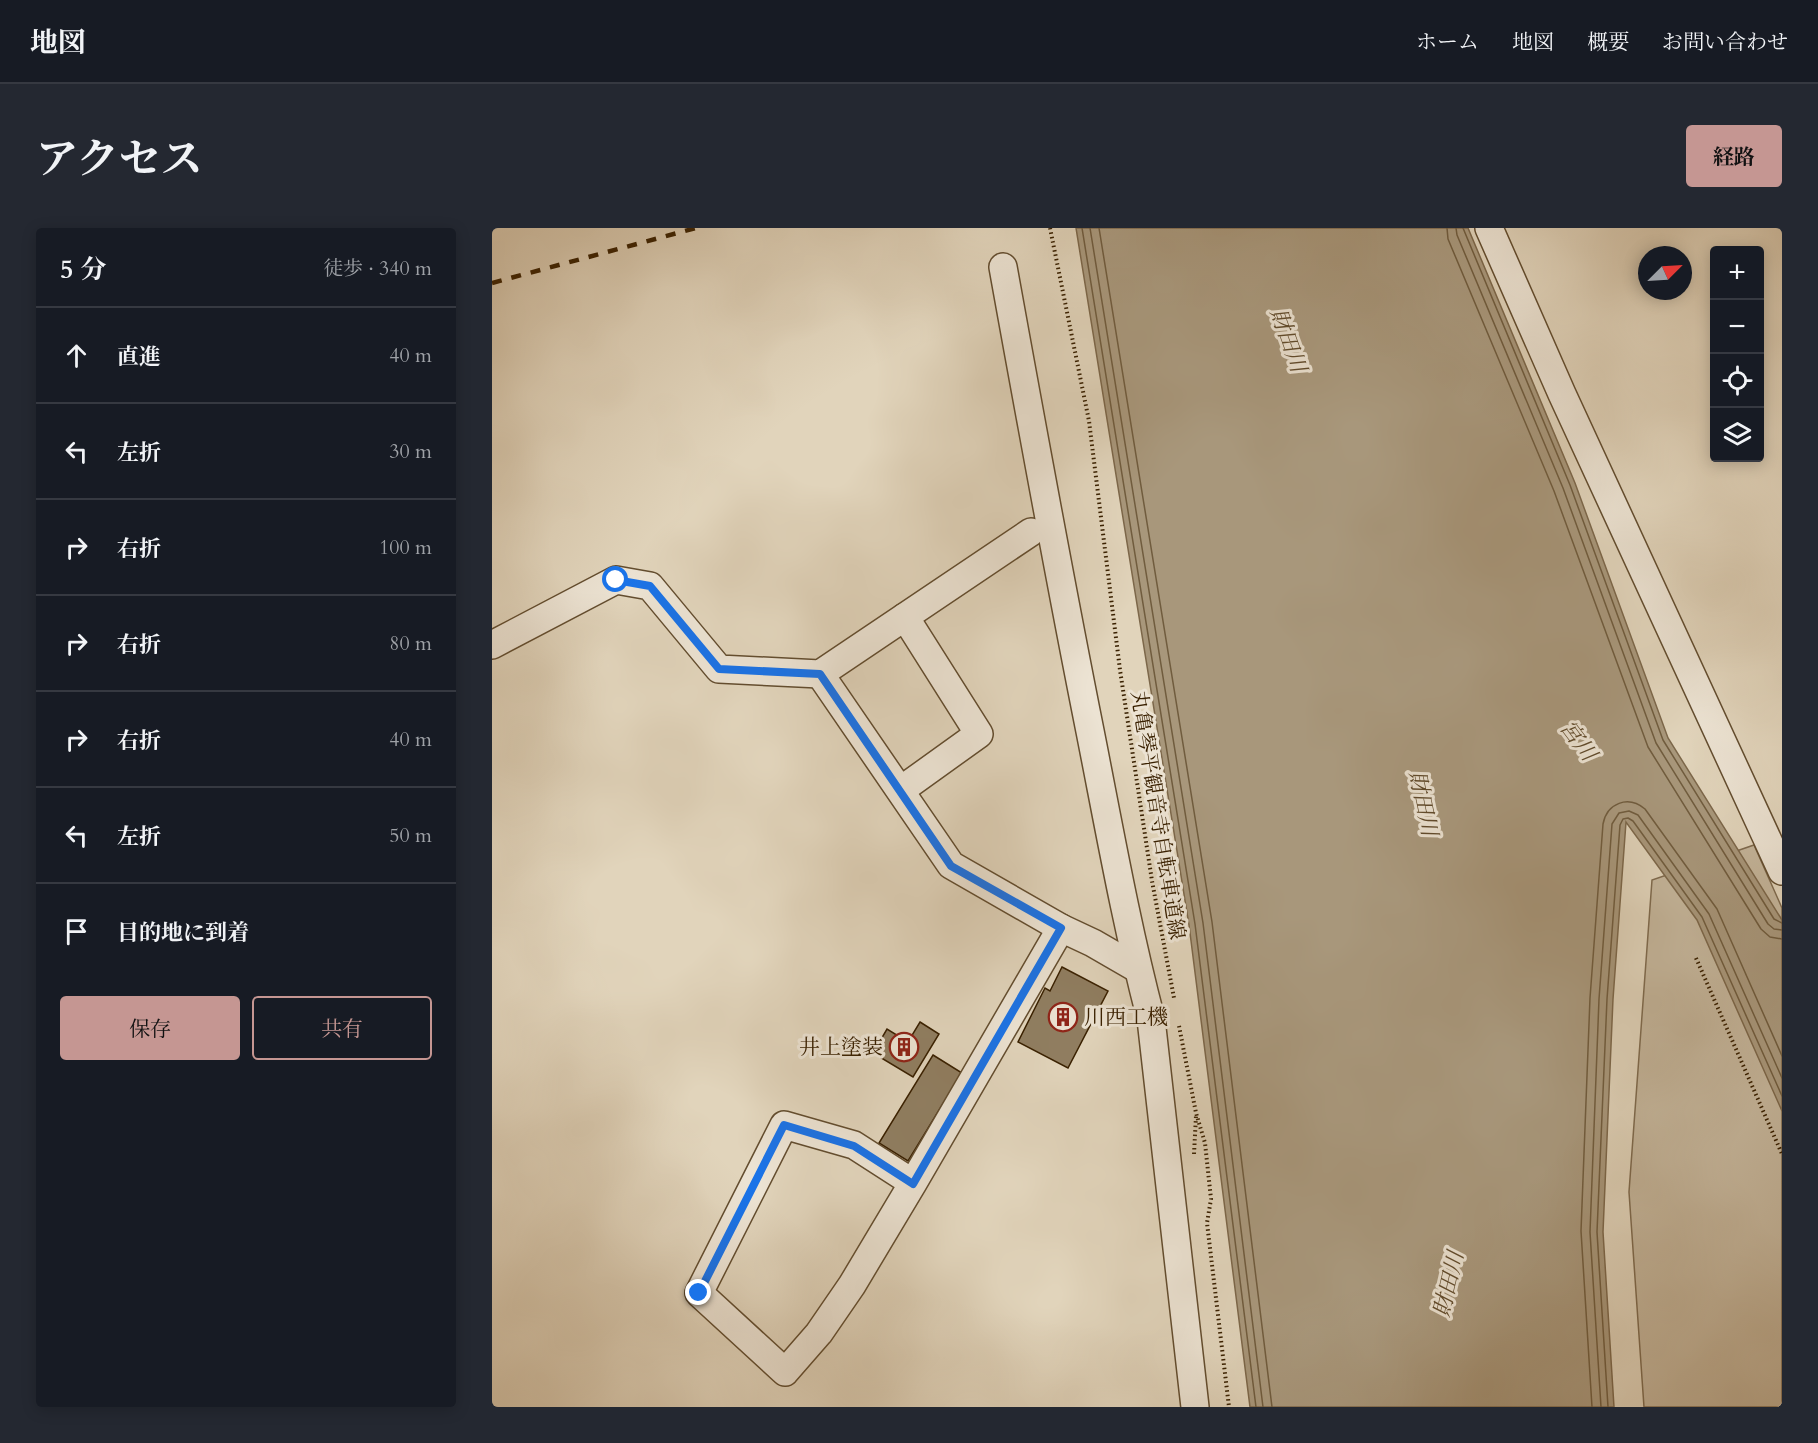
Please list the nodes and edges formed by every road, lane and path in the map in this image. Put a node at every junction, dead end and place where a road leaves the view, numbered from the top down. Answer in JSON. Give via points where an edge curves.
{"nodes":[{"id":1,"x":1050,"y":228,"type":"edge"},
{"id":2,"x":1489,"y":228,"type":"edge"},
{"id":3,"x":1003,"y":267,"type":"dead end"},
{"id":4,"x":1031,"y":532,"type":"dead end"},
{"id":5,"x":905,"y":618,"type":"junction"},
{"id":6,"x":492,"y":645,"type":"edge"},
{"id":7,"x":820,"y":674,"type":"junction"},
{"id":8,"x":901,"y":790,"type":"junction"},
{"id":9,"x":1782,"y":871,"type":"edge"},
{"id":10,"x":1061,"y":928,"type":"junction"},
{"id":11,"x":1696,"y":958,"type":"dead end"},
{"id":12,"x":1138,"y":969,"type":"junction"},
{"id":13,"x":1176,"y":1008,"type":"dead end"},
{"id":14,"x":1178,"y":1020,"type":"dead end"},
{"id":15,"x":1782,"y":1154,"type":"edge"},
{"id":16,"x":913,"y":1184,"type":"junction"},
{"id":17,"x":1195,"y":1407,"type":"edge"},
{"id":18,"x":1229,"y":1407,"type":"edge"}],
"edges":[{"from":1,"to":13,"type":"path","name":"丸亀琴平観音寺自転車道線","via":[[1089,421],[1120,670]]},
{"from":2,"to":9,"type":"street"},
{"from":3,"to":12,"type":"street"},
{"from":4,"to":5,"type":"street"},
{"from":5,"to":7,"type":"street"},
{"from":5,"to":8,"type":"street","via":[[979,734]]},
{"from":6,"to":7,"type":"street","via":[[616,580],[650,586],[719,669]]},
{"from":7,"to":8,"type":"street"},
{"from":8,"to":10,"type":"street","via":[[951,866]]},
{"from":10,"to":12,"type":"street"},
{"from":10,"to":16,"type":"street"},
{"from":11,"to":15,"type":"path"},
{"from":12,"to":17,"type":"street","via":[[1151,1019]]},
{"from":14,"to":18,"type":"path","via":[[1205,1143],[1211,1199],[1207,1223]]},
{"from":16,"to":16,"type":"street","via":[[852,1285],[785,1372],[699,1293],[784,1125],[854,1146]]}]}
